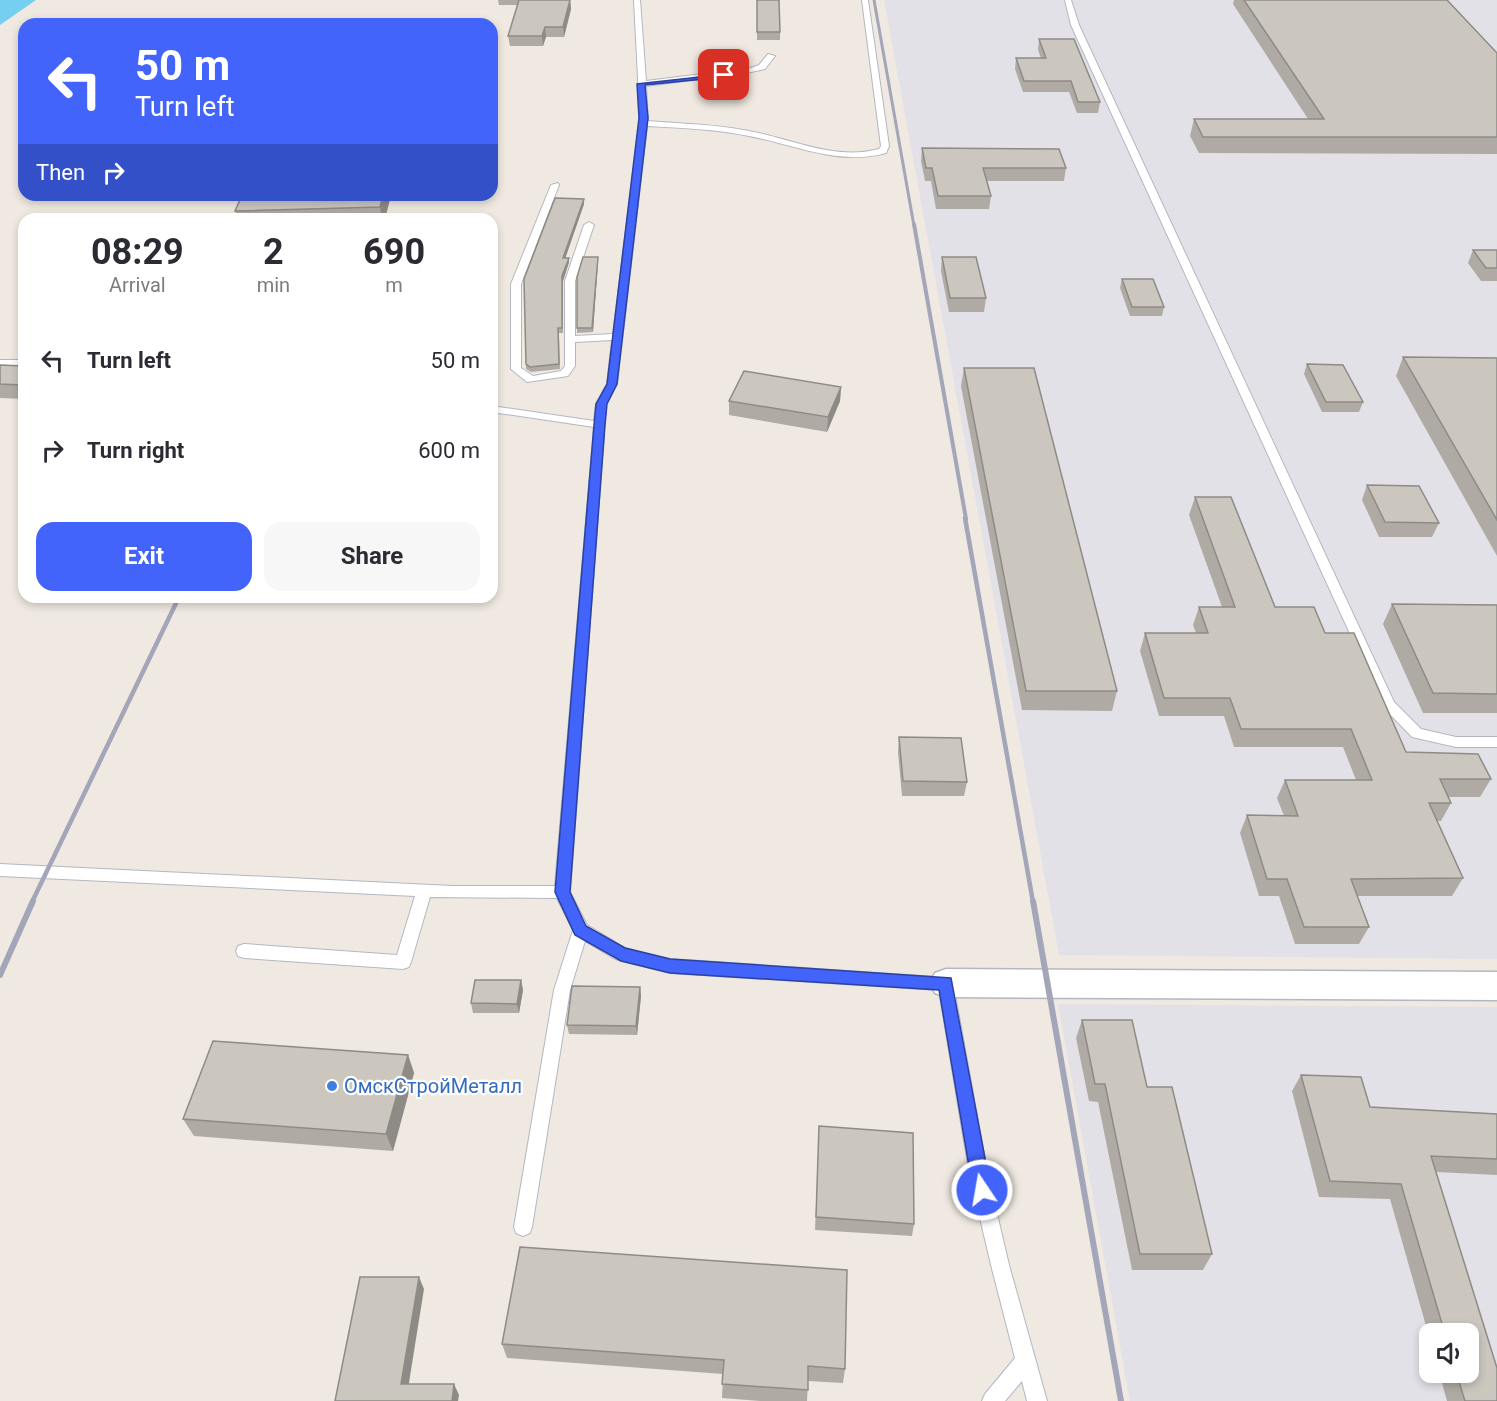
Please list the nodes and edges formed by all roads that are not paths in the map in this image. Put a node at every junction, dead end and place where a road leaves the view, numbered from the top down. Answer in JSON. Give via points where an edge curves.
{"nodes":[{"id":1,"x":637,"y":0,"type":"edge"},
{"id":2,"x":865,"y":0,"type":"edge"},
{"id":3,"x":1068,"y":0,"type":"edge"},
{"id":4,"x":771,"y":56,"type":"dead end"},
{"id":5,"x":641,"y":84,"type":"junction"},
{"id":6,"x":643,"y":123,"type":"junction"},
{"id":7,"x":555,"y":185,"type":"dead end"},
{"id":8,"x":589,"y":225,"type":"dead end"},
{"id":9,"x":618,"y":337,"type":"junction"},
{"id":10,"x":570,"y":339,"type":"junction"},
{"id":11,"x":0,"y":363,"type":"edge"},
{"id":12,"x":18,"y":363,"type":"edge"},
{"id":13,"x":498,"y":410,"type":"edge"},
{"id":14,"x":599,"y":425,"type":"junction"},
{"id":15,"x":1497,"y":742,"type":"edge"},
{"id":16,"x":0,"y":870,"type":"edge"},
{"id":17,"x":424,"y":891,"type":"junction"},
{"id":18,"x":562,"y":892,"type":"junction"},
{"id":19,"x":581,"y":930,"type":"junction"},
{"id":20,"x":244,"y":951,"type":"dead end"},
{"id":21,"x":946,"y":983,"type":"junction"},
{"id":22,"x":1497,"y":986,"type":"edge"},
{"id":23,"x":523,"y":1227,"type":"dead end"},
{"id":24,"x":1027,"y":1359,"type":"junction"},
{"id":25,"x":992,"y":1401,"type":"edge"},
{"id":26,"x":1037,"y":1401,"type":"edge"}],
"edges":[{"from":1,"to":5,"type":"lane"},
{"from":2,"to":6,"type":"lane","via":[[883,151],[862,156],[835,154],[748,133]]},
{"from":3,"to":15,"type":"lane","via":[[1074,25],[1389,705],[1417,733],[1456,742]]},
{"from":4,"to":5,"type":"lane","via":[[762,67],[751,70]]},
{"from":5,"to":6,"type":"lane"},
{"from":6,"to":9,"type":"lane"},
{"from":7,"to":10,"type":"lane","via":[[516,284],[516,369],[531,381],[564,374],[570,366]]},
{"from":8,"to":10,"type":"lane","via":[[570,281]]},
{"from":9,"to":10,"type":"lane"},
{"from":9,"to":14,"type":"lane","via":[[612,384],[601,404]]},
{"from":11,"to":12,"type":"lane"},
{"from":13,"to":14,"type":"lane"},
{"from":14,"to":18,"type":"lane"},
{"from":16,"to":17,"type":"lane"},
{"from":17,"to":18,"type":"lane"},
{"from":17,"to":20,"type":"lane","via":[[403,962]]},
{"from":18,"to":19,"type":"lane"},
{"from":19,"to":21,"type":"lane","via":[[621,954],[670,966]]},
{"from":19,"to":23,"type":"lane","via":[[562,990]]},
{"from":21,"to":22,"type":"street"},
{"from":21,"to":24,"type":"lane","via":[[978,1171]]},
{"from":24,"to":25,"type":"lane"},
{"from":24,"to":26,"type":"lane"}]}
